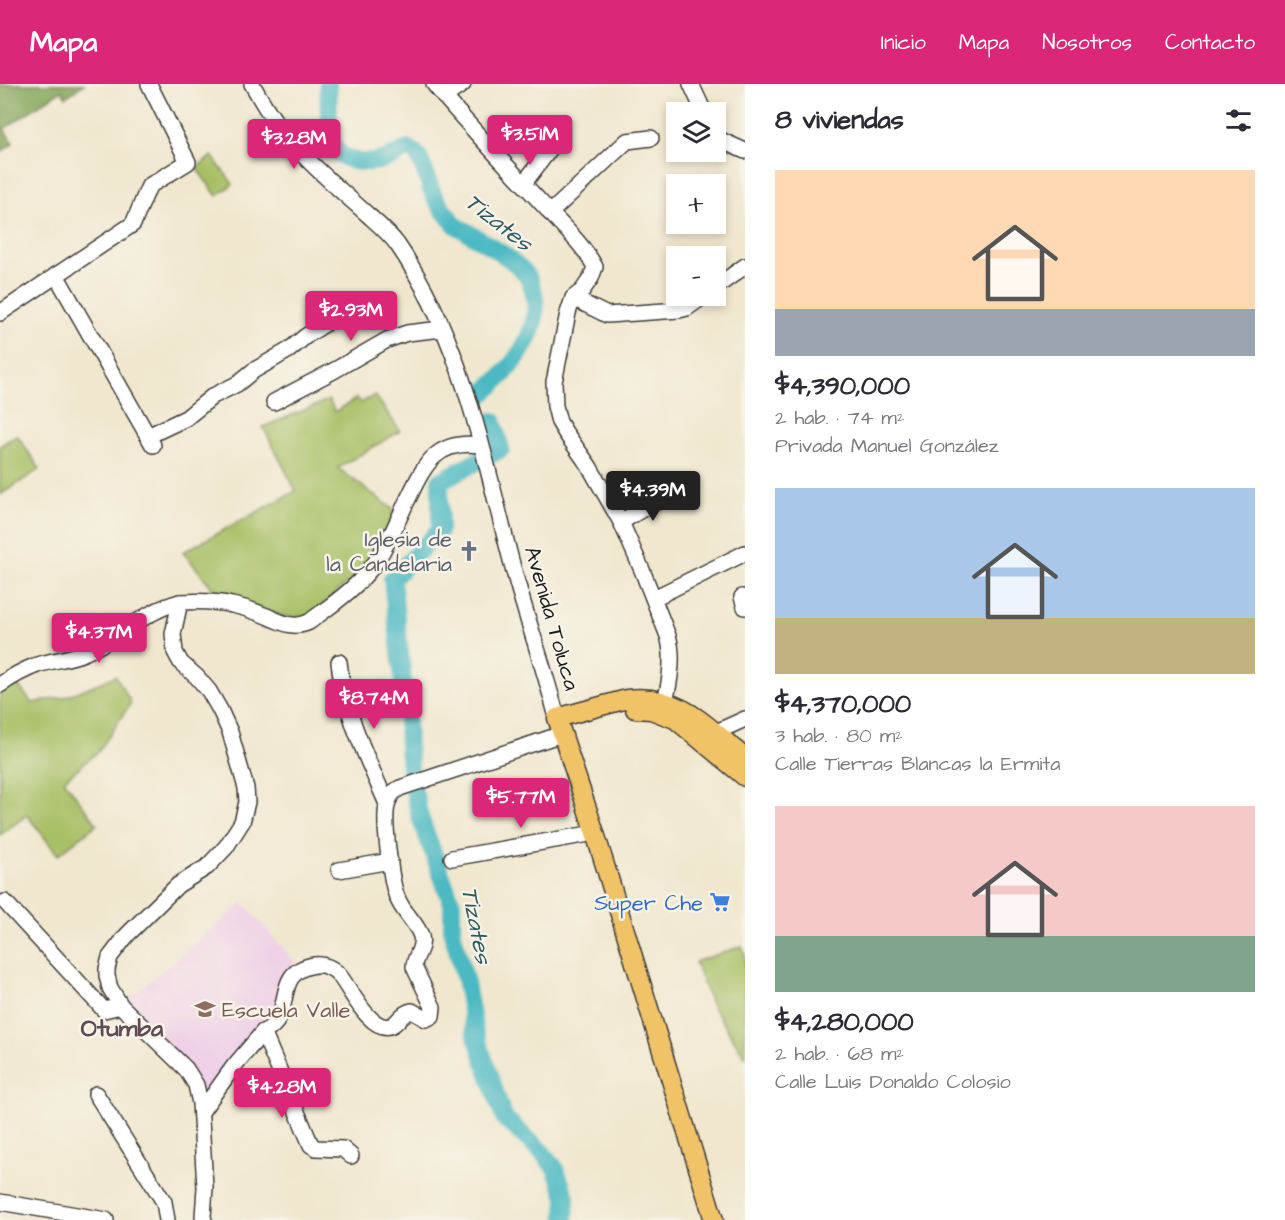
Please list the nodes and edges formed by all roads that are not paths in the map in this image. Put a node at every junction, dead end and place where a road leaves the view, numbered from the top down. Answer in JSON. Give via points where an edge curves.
{"nodes":[{"id":1,"x":149,"y":84,"type":"edge"},
{"id":2,"x":252,"y":84,"type":"edge"},
{"id":3,"x":434,"y":84,"type":"edge"},
{"id":4,"x":463,"y":84,"type":"edge"},
{"id":5,"x":691,"y":84,"type":"edge"},
{"id":6,"x":444,"y":97,"type":"junction"},
{"id":7,"x":699,"y":102,"type":"edge"},
{"id":8,"x":651,"y":138,"type":"dead end"},
{"id":9,"x":726,"y":142,"type":"edge"},
{"id":10,"x":553,"y":145,"type":"dead end"},
{"id":11,"x":745,"y":151,"type":"edge"},
{"id":12,"x":524,"y":183,"type":"junction"},
{"id":13,"x":550,"y":213,"type":"junction"},
{"id":14,"x":745,"y":266,"type":"edge"},
{"id":15,"x":56,"y":275,"type":"junction"},
{"id":16,"x":726,"y":280,"type":"edge"},
{"id":17,"x":573,"y":298,"type":"junction"},
{"id":18,"x":690,"y":306,"type":"edge"},
{"id":19,"x":350,"y":308,"type":"dead end"},
{"id":20,"x":0,"y":313,"type":"edge"},
{"id":21,"x":442,"y":329,"type":"junction"},
{"id":22,"x":274,"y":402,"type":"dead end"},
{"id":23,"x":483,"y":453,"type":"junction"},
{"id":24,"x":674,"y":497,"type":"dead end"},
{"id":25,"x":621,"y":522,"type":"junction"},
{"id":26,"x":745,"y":553,"type":"edge"},
{"id":27,"x":654,"y":598,"type":"junction"},
{"id":28,"x":180,"y":602,"type":"junction"},
{"id":29,"x":339,"y":662,"type":"dead end"},
{"id":30,"x":0,"y":684,"type":"edge"},
{"id":31,"x":663,"y":707,"type":"junction"},
{"id":32,"x":745,"y":719,"type":"edge"},
{"id":33,"x":560,"y":727,"type":"junction"},
{"id":34,"x":714,"y":733,"type":"junction"},
{"id":35,"x":745,"y":758,"type":"edge"},
{"id":36,"x":745,"y":777,"type":"edge"},
{"id":37,"x":387,"y":804,"type":"junction"},
{"id":38,"x":595,"y":833,"type":"junction"},
{"id":39,"x":452,"y":858,"type":"dead end"},
{"id":40,"x":390,"y":861,"type":"junction"},
{"id":41,"x":339,"y":870,"type":"dead end"},
{"id":42,"x":4,"y":902,"type":"dead end"},
{"id":43,"x":121,"y":1006,"type":"junction"},
{"id":44,"x":263,"y":1032,"type":"junction"},
{"id":45,"x":96,"y":1094,"type":"dead end"},
{"id":46,"x":201,"y":1112,"type":"junction"},
{"id":47,"x":351,"y":1156,"type":"dead end"},
{"id":48,"x":0,"y":1202,"type":"edge"},
{"id":49,"x":105,"y":1220,"type":"edge"},
{"id":50,"x":167,"y":1220,"type":"edge"},
{"id":51,"x":204,"y":1220,"type":"edge"},
{"id":52,"x":714,"y":1220,"type":"edge"}],
"edges":[{"from":1,"to":15,"type":"street","via":[[188,162],[149,186],[133,224]]},
{"from":2,"to":21,"type":"street","name":"Avenida Toluca","via":[[280,131],[395,242],[419,278]]},
{"from":3,"to":6,"type":"street"},
{"from":4,"to":6,"type":"street"},
{"from":5,"to":7,"type":"street"},
{"from":6,"to":12,"type":"street"},
{"from":8,"to":13,"type":"street","via":[[627,141]]},
{"from":9,"to":11,"type":"street"},
{"from":10,"to":12,"type":"street"},
{"from":12,"to":13,"type":"street"},
{"from":13,"to":17,"type":"street","via":[[595,267],[582,291]]},
{"from":14,"to":16,"type":"street"},
{"from":15,"to":19,"type":"street","via":[[150,441]]},
{"from":15,"to":20,"type":"street"},
{"from":17,"to":18,"type":"street","via":[[607,315]]},
{"from":17,"to":25,"type":"street","via":[[554,382],[555,406],[559,422]]},
{"from":21,"to":22,"type":"street","via":[[387,339]]},
{"from":21,"to":23,"type":"street","name":"Avenida Toluca","via":[[469,399]]},
{"from":23,"to":28,"type":"street","via":[[465,444],[442,450],[430,460],[374,564],[345,594],[309,622],[292,626],[231,604]]},
{"from":23,"to":33,"type":"street","name":"Avenida Toluca"},
{"from":24,"to":25,"type":"street","via":[[652,503]]},
{"from":25,"to":27,"type":"street"},
{"from":26,"to":27,"type":"street"},
{"from":27,"to":31,"type":"street","via":[[672,651]]},
{"from":28,"to":30,"type":"street","via":[[153,612],[84,654],[36,665]]},
{"from":28,"to":43,"type":"street","via":[[173,634],[175,652],[220,710],[230,732],[247,802],[242,822],[226,847],[207,867],[178,885],[112,952],[107,976]]},
{"from":29,"to":37,"type":"street","via":[[348,708]]},
{"from":31,"to":33,"type":"main road","via":[[646,698],[627,699]]},
{"from":31,"to":34,"type":"main road","via":[[685,710]]},
{"from":31,"to":36,"type":"main road"},
{"from":32,"to":34,"type":"street"},
{"from":33,"to":37,"type":"street","via":[[404,787],[393,793]]},
{"from":33,"to":38,"type":"main road","name":"Avenida Toluca"},
{"from":34,"to":35,"type":"main road"},
{"from":37,"to":40,"type":"street"},
{"from":38,"to":39,"type":"street"},
{"from":38,"to":52,"type":"main road","name":"Avenida Toluca"},
{"from":40,"to":41,"type":"street"},
{"from":40,"to":44,"type":"street","via":[[396,895],[421,937],[414,967],[433,1007],[432,1016],[424,1018],[412,1011],[390,1026],[378,1024],[335,971],[316,965],[291,976],[280,1019]]},
{"from":42,"to":43,"type":"street","via":[[104,1010]]},
{"from":43,"to":46,"type":"street","via":[[186,1069],[196,1085]]},
{"from":44,"to":46,"type":"street"},
{"from":44,"to":47,"type":"street","via":[[310,1145],[342,1149]]},
{"from":45,"to":50,"type":"street","via":[[164,1202]]},
{"from":46,"to":51,"type":"street"},
{"from":48,"to":49,"type":"street"}]}
